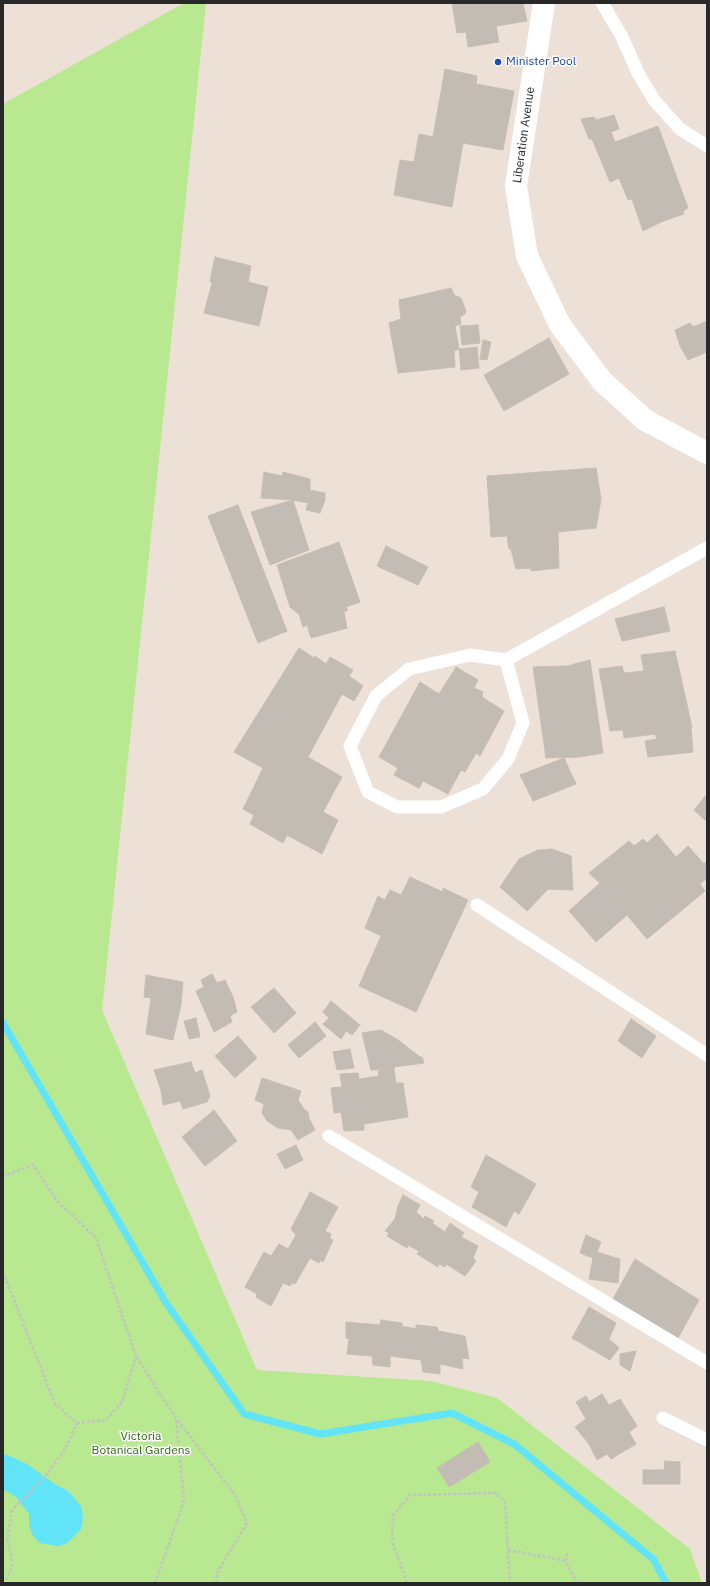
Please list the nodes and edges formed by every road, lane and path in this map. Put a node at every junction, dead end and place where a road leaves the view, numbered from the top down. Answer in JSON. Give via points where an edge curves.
{"nodes":[{"id":1,"x":544,"y":3,"type":"edge"},
{"id":2,"x":602,"y":3,"type":"edge"},
{"id":3,"x":707,"y":146,"type":"edge"},
{"id":4,"x":707,"y":453,"type":"edge"},
{"id":5,"x":707,"y":548,"type":"edge"},
{"id":6,"x":506,"y":660,"type":"junction"},
{"id":7,"x":478,"y":905,"type":"dead end"},
{"id":8,"x":707,"y":1055,"type":"edge"},
{"id":9,"x":329,"y":1136,"type":"dead end"},
{"id":10,"x":3,"y":1176,"type":"edge"},
{"id":11,"x":3,"y":1272,"type":"edge"},
{"id":12,"x":136,"y":1356,"type":"junction"},
{"id":13,"x":707,"y":1363,"type":"edge"},
{"id":14,"x":176,"y":1418,"type":"junction"},
{"id":15,"x":663,"y":1418,"type":"dead end"},
{"id":16,"x":77,"y":1423,"type":"junction"},
{"id":17,"x":707,"y":1440,"type":"edge"},
{"id":18,"x":508,"y":1550,"type":"junction"},
{"id":19,"x":567,"y":1553,"type":"dead end"},
{"id":20,"x":566,"y":1561,"type":"junction"},
{"id":21,"x":5,"y":1583,"type":"edge"},
{"id":22,"x":155,"y":1583,"type":"edge"},
{"id":23,"x":216,"y":1583,"type":"edge"},
{"id":24,"x":407,"y":1583,"type":"edge"},
{"id":25,"x":510,"y":1583,"type":"edge"},
{"id":26,"x":577,"y":1583,"type":"edge"}],
"edges":[{"from":1,"to":4,"type":"main road","name":"Liberation Avenue","via":[[516,186],[527,256],[560,325],[602,382],[645,420]]},
{"from":2,"to":3,"type":"lane","via":[[654,100],[680,129]]},
{"from":5,"to":6,"type":"lane"},
{"from":6,"to":6,"type":"lane","via":[[470,655],[409,670],[376,696],[350,746],[368,792],[397,807],[441,807],[483,789],[508,759],[523,723]]},
{"from":7,"to":8,"type":"lane"},
{"from":9,"to":13,"type":"lane"},
{"from":10,"to":12,"type":"path","via":[[33,1165],[58,1202],[96,1238]]},
{"from":11,"to":16,"type":"path","via":[[55,1404]]},
{"from":12,"to":14,"type":"path"},
{"from":12,"to":16,"type":"path","via":[[122,1402],[106,1420]]},
{"from":14,"to":22,"type":"path","via":[[184,1501]]},
{"from":14,"to":23,"type":"path","via":[[235,1494],[247,1524],[218,1571]]},
{"from":15,"to":17,"type":"lane"},
{"from":16,"to":21,"type":"path","via":[[65,1449],[46,1475],[12,1510],[7,1539],[13,1563]]},
{"from":18,"to":20,"type":"path"},
{"from":18,"to":24,"type":"path","via":[[506,1502],[496,1493],[410,1495],[393,1514],[392,1540]]},
{"from":18,"to":25,"type":"path"},
{"from":19,"to":20,"type":"path"},
{"from":20,"to":26,"type":"path"}]}
